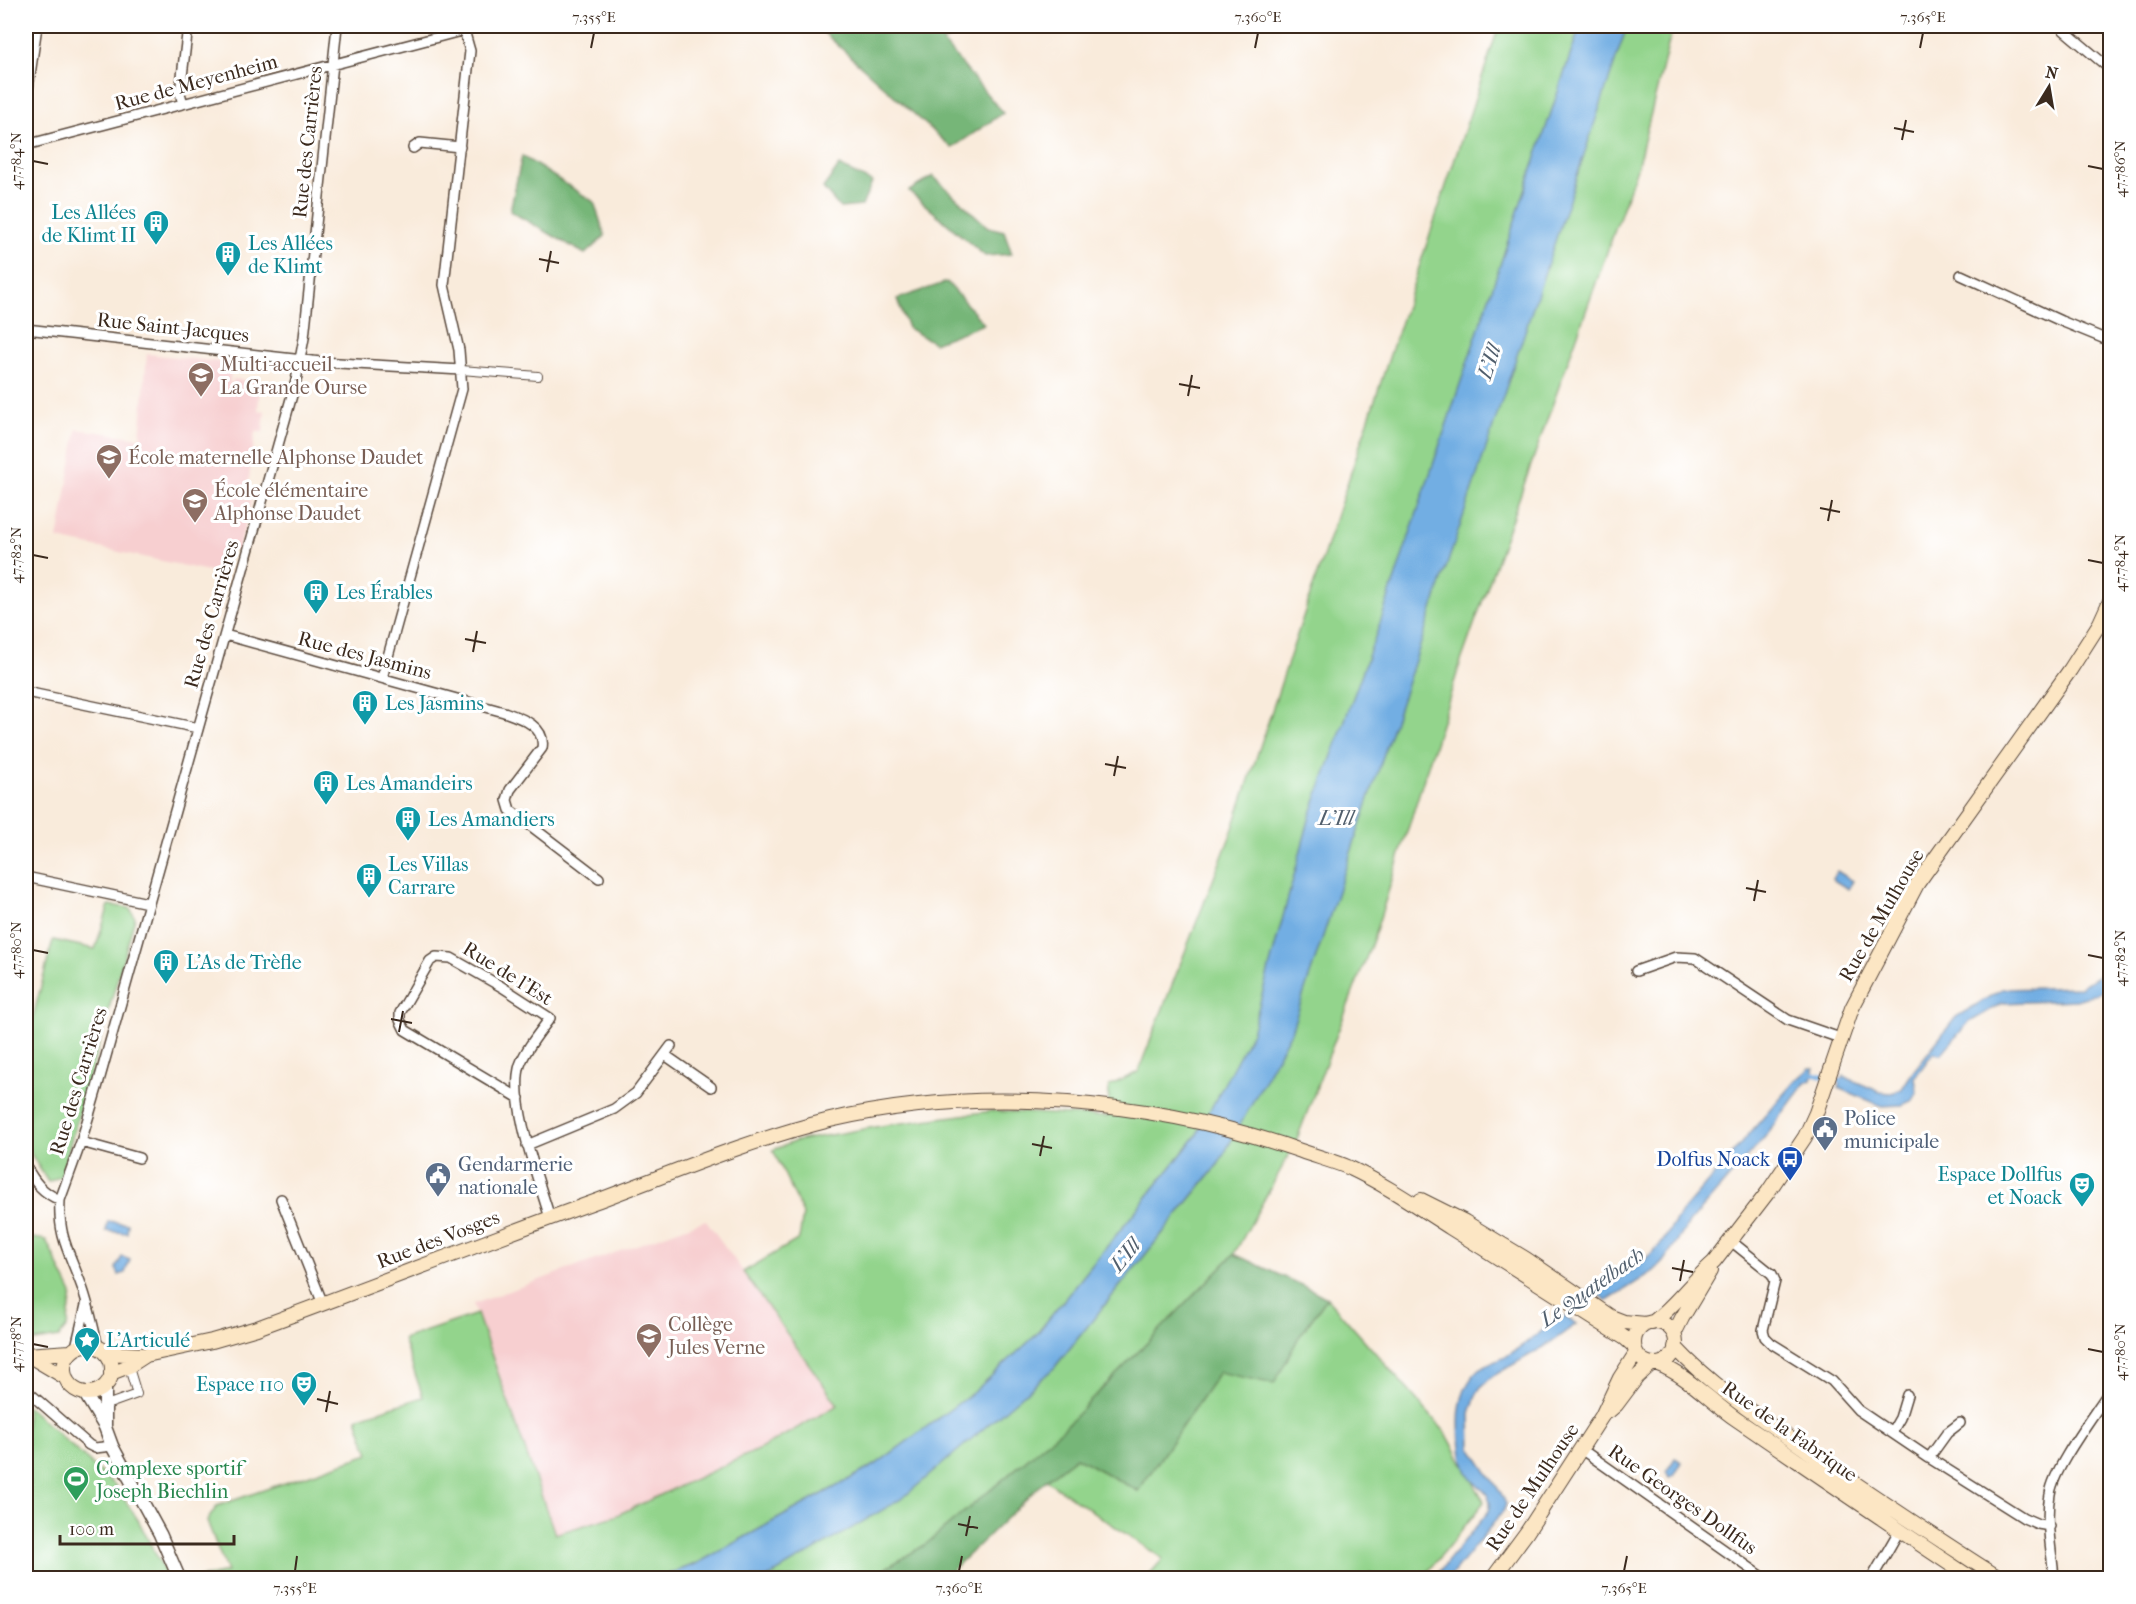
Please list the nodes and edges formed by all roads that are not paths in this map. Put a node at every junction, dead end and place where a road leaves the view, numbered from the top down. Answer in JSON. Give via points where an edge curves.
{"nodes":[{"id":1,"x":37,"y":26,"type":"edge"},
{"id":2,"x":188,"y":26,"type":"edge"},
{"id":3,"x":338,"y":26,"type":"edge"},
{"id":4,"x":480,"y":26,"type":"edge"},
{"id":5,"x":2059,"y":26,"type":"edge"},
{"id":6,"x":464,"y":30,"type":"junction"},
{"id":7,"x":334,"y":64,"type":"junction"},
{"id":8,"x":2110,"y":69,"type":"edge"},
{"id":9,"x":26,"y":103,"type":"edge"},
{"id":10,"x":183,"y":104,"type":"junction"},
{"id":11,"x":26,"y":145,"type":"edge"},
{"id":12,"x":460,"y":147,"type":"junction"},
{"id":13,"x":413,"y":148,"type":"dead end"},
{"id":14,"x":1961,"y":274,"type":"dead end"},
{"id":15,"x":26,"y":329,"type":"edge"},
{"id":16,"x":2110,"y":341,"type":"edge"},
{"id":17,"x":301,"y":360,"type":"junction"},
{"id":18,"x":461,"y":370,"type":"junction"},
{"id":19,"x":538,"y":376,"type":"dead end"},
{"id":20,"x":2110,"y":601,"type":"edge"},
{"id":21,"x":225,"y":635,"type":"junction"},
{"id":22,"x":382,"y":678,"type":"junction"},
{"id":23,"x":26,"y":692,"type":"edge"},
{"id":24,"x":198,"y":728,"type":"junction"},
{"id":25,"x":26,"y":877,"type":"edge"},
{"id":26,"x":599,"y":878,"type":"dead end"},
{"id":27,"x":148,"y":903,"type":"junction"},
{"id":28,"x":1636,"y":971,"type":"dead end"},
{"id":29,"x":1840,"y":1038,"type":"junction"},
{"id":30,"x":671,"y":1046,"type":"dead end"},
{"id":31,"x":665,"y":1055,"type":"junction"},
{"id":32,"x":518,"y":1077,"type":"junction"},
{"id":33,"x":711,"y":1087,"type":"dead end"},
{"id":34,"x":503,"y":1089,"type":"junction"},
{"id":35,"x":519,"y":1098,"type":"junction"},
{"id":36,"x":81,"y":1142,"type":"junction"},
{"id":37,"x":527,"y":1144,"type":"junction"},
{"id":38,"x":139,"y":1158,"type":"dead end"},
{"id":39,"x":26,"y":1166,"type":"edge"},
{"id":40,"x":281,"y":1199,"type":"dead end"},
{"id":41,"x":60,"y":1200,"type":"junction"},
{"id":42,"x":550,"y":1218,"type":"junction"},
{"id":43,"x":1731,"y":1241,"type":"junction"},
{"id":44,"x":1714,"y":1262,"type":"junction"},
{"id":45,"x":86,"y":1303,"type":"junction"},
{"id":46,"x":323,"y":1304,"type":"junction"},
{"id":47,"x":1597,"y":1315,"type":"junction"},
{"id":48,"x":1649,"y":1324,"type":"junction"},
{"id":49,"x":1675,"y":1341,"type":"junction"},
{"id":50,"x":73,"y":1349,"type":"junction"},
{"id":51,"x":1635,"y":1349,"type":"junction"},
{"id":52,"x":102,"y":1350,"type":"junction"},
{"id":53,"x":27,"y":1355,"type":"edge"},
{"id":54,"x":147,"y":1355,"type":"junction"},
{"id":55,"x":1654,"y":1364,"type":"junction"},
{"id":56,"x":130,"y":1371,"type":"dead end"},
{"id":57,"x":111,"y":1372,"type":"junction"},
{"id":58,"x":65,"y":1377,"type":"junction"},
{"id":59,"x":105,"y":1386,"type":"junction"},
{"id":60,"x":26,"y":1390,"type":"edge"},
{"id":61,"x":2110,"y":1390,"type":"edge"},
{"id":62,"x":84,"y":1392,"type":"junction"},
{"id":63,"x":1907,"y":1395,"type":"dead end"},
{"id":64,"x":109,"y":1404,"type":"dead end"},
{"id":65,"x":1602,"y":1416,"type":"junction"},
{"id":66,"x":1960,"y":1423,"type":"dead end"},
{"id":67,"x":105,"y":1427,"type":"junction"},
{"id":68,"x":1892,"y":1432,"type":"junction"},
{"id":69,"x":112,"y":1446,"type":"junction"},
{"id":70,"x":1581,"y":1449,"type":"junction"},
{"id":71,"x":1929,"y":1458,"type":"junction"},
{"id":72,"x":1906,"y":1518,"type":"junction"},
{"id":73,"x":2050,"y":1526,"type":"junction"},
{"id":74,"x":1899,"y":1531,"type":"junction"},
{"id":75,"x":180,"y":1578,"type":"edge"},
{"id":76,"x":1493,"y":1578,"type":"edge"},
{"id":77,"x":1764,"y":1578,"type":"edge"},
{"id":78,"x":1872,"y":1578,"type":"edge"},
{"id":79,"x":1971,"y":1578,"type":"edge"},
{"id":80,"x":1999,"y":1578,"type":"edge"},
{"id":81,"x":2054,"y":1578,"type":"edge"}],
"edges":[{"from":1,"to":9,"type":"street"},
{"from":2,"to":10,"type":"street","via":[[180,93]]},
{"from":3,"to":7,"type":"street","name":"Rue des Carrières"},
{"from":4,"to":6,"type":"street","name":"Rue de Meyenheim"},
{"from":5,"to":8,"type":"street"},
{"from":6,"to":7,"type":"street","name":"Rue de Meyenheim"},
{"from":6,"to":12,"type":"street","via":[[470,51]]},
{"from":7,"to":10,"type":"street","name":"Rue de Meyenheim"},
{"from":7,"to":17,"type":"street","name":"Rue des Carrières"},
{"from":10,"to":11,"type":"street","name":"Rue de Meyenheim"},
{"from":12,"to":13,"type":"street","via":[[420,143]]},
{"from":12,"to":18,"type":"street","via":[[444,285]]},
{"from":14,"to":16,"type":"street"},
{"from":15,"to":17,"type":"street","name":"Rue Saint-Jacques"},
{"from":17,"to":18,"type":"street","name":"Rue Saint-Jacques"},
{"from":17,"to":21,"type":"street","name":"Rue des Carrières"},
{"from":18,"to":19,"type":"street"},
{"from":18,"to":22,"type":"street","via":[[462,389]]},
{"from":20,"to":29,"type":"main road","name":"Rue de Mulhouse","via":[[2070,670],[1917,884],[1868,975]]},
{"from":21,"to":22,"type":"street","name":"Rue des Jasmins"},
{"from":21,"to":24,"type":"street","name":"Rue des Carrières"},
{"from":22,"to":26,"type":"street","name":"Rue des Jasmins","via":[[530,722],[541,734],[542,748],[510,790],[510,810]]},
{"from":23,"to":24,"type":"street"},
{"from":24,"to":27,"type":"street","name":"Rue des Carrières"},
{"from":25,"to":27,"type":"street"},
{"from":27,"to":36,"type":"street","name":"Rue des Carrières"},
{"from":28,"to":29,"type":"street","via":[[1676,957],[1695,958],[1788,1020]]},
{"from":29,"to":43,"type":"main road","name":"Rue de Mulhouse","via":[[1816,1113],[1797,1148]]},
{"from":30,"to":31,"type":"street"},
{"from":31,"to":33,"type":"street"},
{"from":31,"to":37,"type":"street","via":[[636,1093],[614,1109]]},
{"from":32,"to":34,"type":"street"},
{"from":32,"to":34,"type":"street","name":"Rue de l'Est","via":[[525,1055],[550,1018],[451,958],[436,957],[430,961],[400,1013],[405,1030]]},
{"from":32,"to":35,"type":"street","name":"Rue de l'Est"},
{"from":34,"to":35,"type":"street","name":"Rue de l'Est"},
{"from":35,"to":37,"type":"street","name":"Rue de l'Est"},
{"from":36,"to":38,"type":"street"},
{"from":36,"to":41,"type":"street","name":"Rue des Carrières"},
{"from":37,"to":42,"type":"street","name":"Rue de l'Est"},
{"from":39,"to":41,"type":"street","via":[[36,1184]]},
{"from":40,"to":46,"type":"street"},
{"from":41,"to":45,"type":"street","via":[[61,1233]]},
{"from":42,"to":46,"type":"main road","name":"Rue des Vosges"},
{"from":42,"to":47,"type":"main road","name":"Rue des Vosges","via":[[773,1135],[833,1120],[883,1110],[992,1101],[1071,1103],[1201,1122],[1289,1146],[1350,1168],[1393,1190]]},
{"from":43,"to":44,"type":"main road","name":"Rue de Mulhouse"},
{"from":43,"to":68,"type":"street","via":[[1772,1274],[1775,1281],[1763,1330],[1765,1337],[1833,1381],[1858,1410]]},
{"from":44,"to":48,"type":"main road","name":"Rue de Mulhouse","via":[[1664,1314]]},
{"from":44,"to":49,"type":"main road","name":"Rue de Mulhouse","via":[[1682,1318]]},
{"from":45,"to":50,"type":"street"},
{"from":45,"to":52,"type":"street"},
{"from":46,"to":54,"type":"main road","name":"Rue des Vosges","via":[[212,1341]]},
{"from":47,"to":48,"type":"main road"},
{"from":47,"to":51,"type":"main road"},
{"from":48,"to":49,"type":"main road","via":[[1665,1325]]},
{"from":48,"to":51,"type":"main road","via":[[1636,1334]]},
{"from":49,"to":55,"type":"main road","via":[[1670,1358]]},
{"from":49,"to":72,"type":"main road","name":"Rue de la Fabrique","via":[[1697,1371],[1738,1403]]},
{"from":50,"to":52,"type":"main road","name":"Rue des Vosges","via":[[91,1345]]},
{"from":50,"to":53,"type":"main road","name":"Rue des Vosges"},
{"from":50,"to":58,"type":"main road","via":[[64,1364]]},
{"from":51,"to":55,"type":"main road","via":[[1640,1358]]},
{"from":51,"to":65,"type":"main road","name":"Rue de Mulhouse"},
{"from":52,"to":54,"type":"main road","name":"Rue des Vosges"},
{"from":52,"to":57,"type":"main road","via":[[110,1359]]},
{"from":53,"to":58,"type":"main road","name":"Rue des Vosges"},
{"from":54,"to":57,"type":"main road","name":"Rue des Vosges"},
{"from":55,"to":65,"type":"main road","name":"Rue de Mulhouse"},
{"from":55,"to":74,"type":"main road","name":"Rue de la Fabrique","via":[[1668,1368]]},
{"from":56,"to":64,"type":"street","via":[[137,1394]]},
{"from":57,"to":59,"type":"main road"},
{"from":58,"to":62,"type":"main road","name":"Rue des Vosges","via":[[69,1384]]},
{"from":59,"to":62,"type":"main road"},
{"from":59,"to":67,"type":"street"},
{"from":60,"to":69,"type":"street","via":[[88,1445]]},
{"from":61,"to":73,"type":"street","via":[[2056,1474],[2050,1494]]},
{"from":62,"to":67,"type":"street"},
{"from":63,"to":68,"type":"street"},
{"from":65,"to":70,"type":"main road","name":"Rue de Mulhouse"},
{"from":66,"to":71,"type":"street","via":[[1947,1433]]},
{"from":67,"to":69,"type":"street"},
{"from":68,"to":71,"type":"street"},
{"from":69,"to":75,"type":"street"},
{"from":70,"to":76,"type":"main road","name":"Rue de Mulhouse"},
{"from":70,"to":77,"type":"street","name":"Rue Georges Dollfus"},
{"from":71,"to":73,"type":"street","via":[[2024,1518]]},
{"from":72,"to":74,"type":"main road"},
{"from":72,"to":80,"type":"main road","name":"Rue de la Fabrique"},
{"from":73,"to":81,"type":"street"},
{"from":74,"to":78,"type":"street"},
{"from":74,"to":79,"type":"main road","name":"Rue de la Fabrique"}]}
